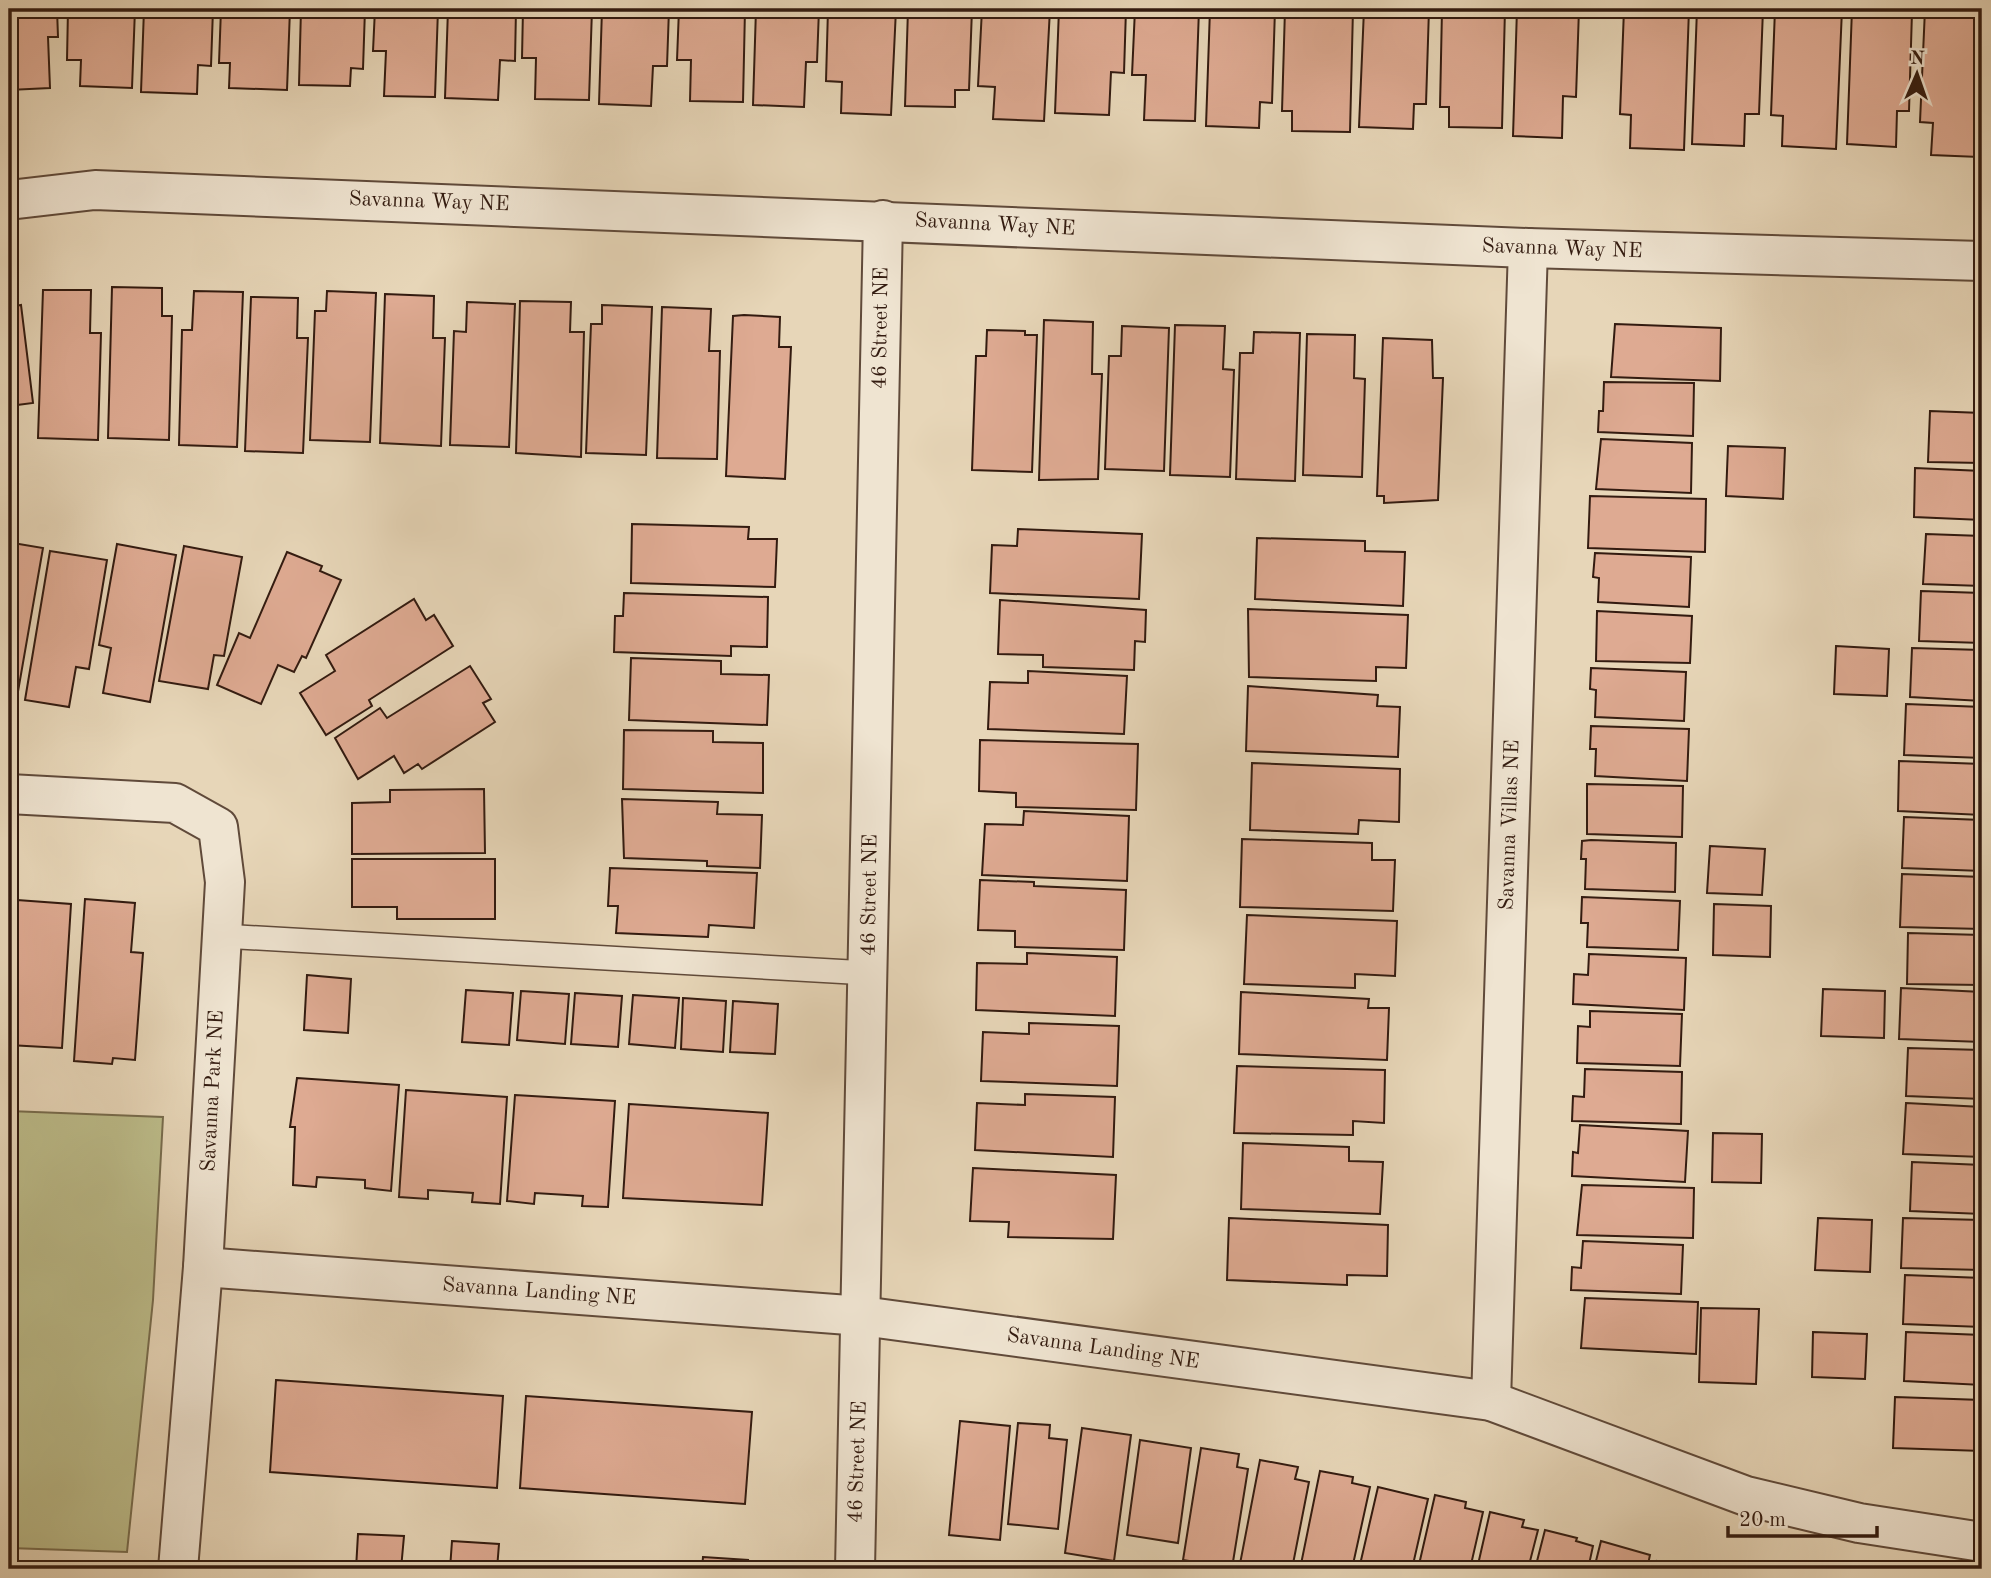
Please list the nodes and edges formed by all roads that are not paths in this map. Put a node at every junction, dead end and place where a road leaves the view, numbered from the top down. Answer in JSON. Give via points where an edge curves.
{"nodes":[{"id":1,"x":9,"y":200,"type":"edge"},
{"id":2,"x":883,"y":220,"type":"junction"},
{"id":3,"x":1528,"y":248,"type":"junction"},
{"id":4,"x":1982,"y":261,"type":"edge"},
{"id":5,"x":9,"y":794,"type":"edge"},
{"id":6,"x":222,"y":936,"type":"junction"},
{"id":7,"x":868,"y":973,"type":"junction"},
{"id":8,"x":203,"y":1267,"type":"junction"},
{"id":9,"x":862,"y":1316,"type":"junction"},
{"id":10,"x":1491,"y":1401,"type":"junction"},
{"id":11,"x":1982,"y":1542,"type":"edge"},
{"id":12,"x":178,"y":1569,"type":"edge"},
{"id":13,"x":855,"y":1569,"type":"edge"}],
"edges":[{"from":1,"to":2,"type":"street","name":"Savanna Way NE","via":[[95,190]]},
{"from":2,"to":3,"type":"street","name":"Savanna Way NE"},
{"from":2,"to":7,"type":"street","name":"46 Street NE"},
{"from":3,"to":4,"type":"street","name":"Savanna Way NE"},
{"from":3,"to":10,"type":"street","name":"Savanna Villas NE"},
{"from":5,"to":6,"type":"street","name":"Savanna Park NE","via":[[175,803],[218,827],[225,882]]},
{"from":6,"to":7,"type":"lane"},
{"from":6,"to":8,"type":"street","name":"Savanna Park NE"},
{"from":7,"to":9,"type":"street","name":"46 Street NE"},
{"from":8,"to":9,"type":"street","name":"Savanna Landing NE"},
{"from":8,"to":12,"type":"street","name":"Savanna Park NE"},
{"from":9,"to":10,"type":"street","name":"Savanna Landing NE"},
{"from":9,"to":13,"type":"street","name":"46 Street NE"},
{"from":10,"to":11,"type":"street","name":"Savanna Landing NE","via":[[1746,1496],[1859,1523]]}]}
